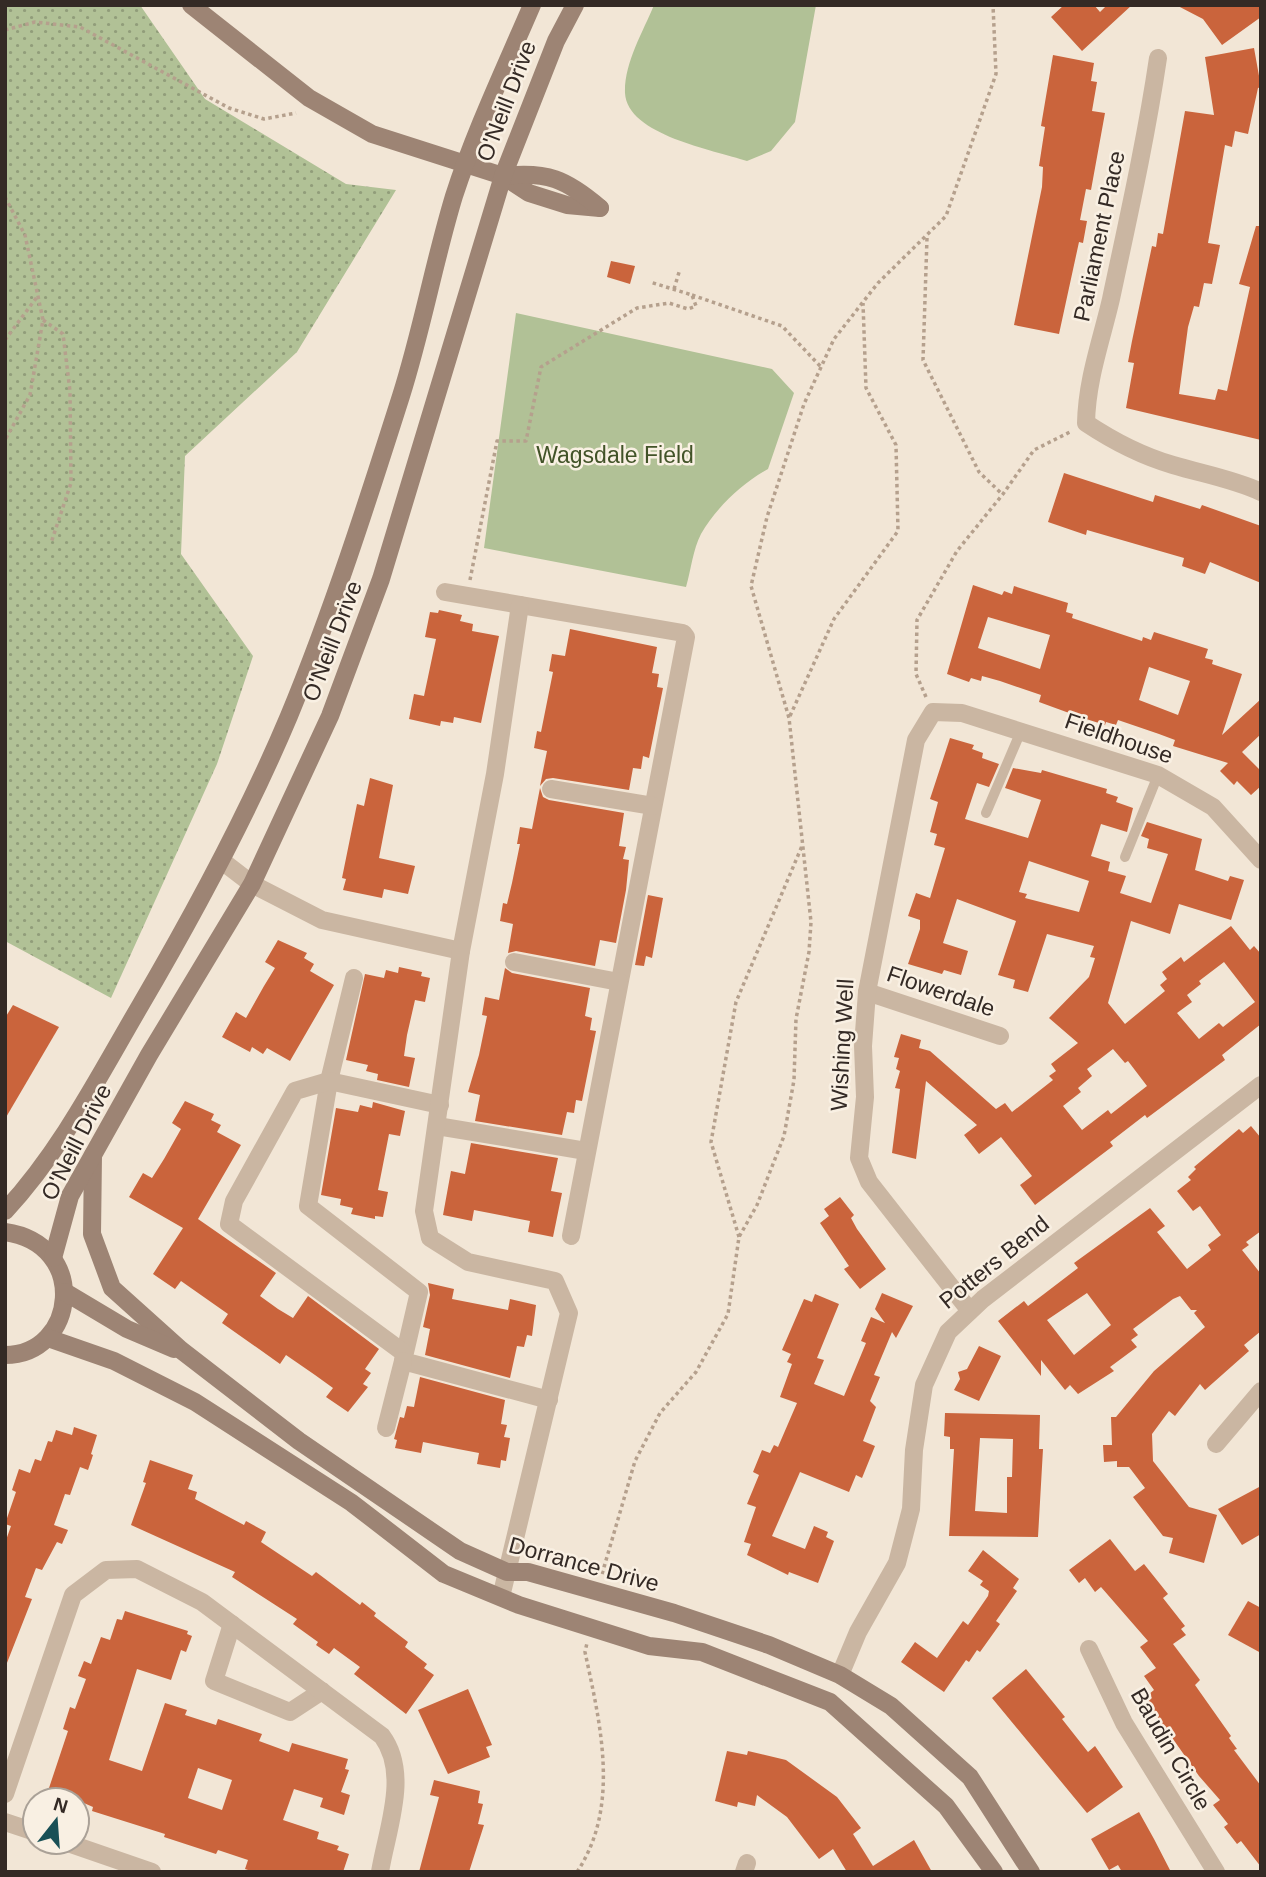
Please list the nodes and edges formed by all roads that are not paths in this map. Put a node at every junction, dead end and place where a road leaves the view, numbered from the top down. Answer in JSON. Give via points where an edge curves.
{"nodes":[{"id":1,"x":191,"y":5,"type":"edge"},
{"id":2,"x":532,"y":5,"type":"edge"},
{"id":3,"x":575,"y":5,"type":"edge"},
{"id":4,"x":1158,"y":58,"type":"dead end"},
{"id":5,"x":466,"y":166,"type":"junction"},
{"id":6,"x":503,"y":176,"type":"junction"},
{"id":7,"x":1261,"y":492,"type":"edge"},
{"id":8,"x":445,"y":592,"type":"dead end"},
{"id":9,"x":520,"y":605,"type":"junction"},
{"id":10,"x":933,"y":712,"type":"joint"},
{"id":11,"x":1021,"y":731,"type":"junction"},
{"id":12,"x":1158,"y":775,"type":"junction"},
{"id":13,"x":551,"y":789,"type":"dead end"},
{"id":14,"x":653,"y":806,"type":"junction"},
{"id":15,"x":986,"y":813,"type":"dead end"},
{"id":16,"x":1125,"y":857,"type":"dead end"},
{"id":17,"x":1261,"y":860,"type":"edge"},
{"id":18,"x":222,"y":861,"type":"junction"},
{"id":19,"x":252,"y":884,"type":"junction"},
{"id":20,"x":461,"y":951,"type":"junction"},
{"id":21,"x":514,"y":962,"type":"dead end"},
{"id":22,"x":354,"y":978,"type":"dead end"},
{"id":23,"x":619,"y":982,"type":"junction"},
{"id":24,"x":867,"y":992,"type":"junction"},
{"id":25,"x":1000,"y":1036,"type":"dead end"},
{"id":26,"x":329,"y":1081,"type":"junction"},
{"id":27,"x":1261,"y":1085,"type":"edge"},
{"id":28,"x":440,"y":1105,"type":"junction"},
{"id":29,"x":437,"y":1126,"type":"junction"},
{"id":30,"x":586,"y":1152,"type":"junction"},
{"id":31,"x":93,"y":1155,"type":"junction"},
{"id":32,"x":5,"y":1211,"type":"edge"},
{"id":33,"x":5,"y":1232,"type":"edge"},
{"id":34,"x":571,"y":1236,"type":"dead end"},
{"id":35,"x":53,"y":1258,"type":"junction"},
{"id":36,"x":65,"y":1292,"type":"junction"},
{"id":37,"x":970,"y":1311,"type":"junction"},
{"id":38,"x":48,"y":1338,"type":"junction"},
{"id":39,"x":181,"y":1350,"type":"junction"},
{"id":40,"x":403,"y":1357,"type":"junction"},
{"id":41,"x":8,"y":1358,"type":"edge"},
{"id":42,"x":1261,"y":1391,"type":"edge"},
{"id":43,"x":549,"y":1400,"type":"junction"},
{"id":44,"x":386,"y":1428,"type":"dead end"},
{"id":45,"x":1216,"y":1444,"type":"dead end"},
{"id":46,"x":507,"y":1573,"type":"junction"},
{"id":47,"x":501,"y":1597,"type":"junction"},
{"id":48,"x":232,"y":1624,"type":"junction"},
{"id":49,"x":1088,"y":1649,"type":"dead end"},
{"id":50,"x":840,"y":1675,"type":"junction"},
{"id":51,"x":322,"y":1691,"type":"junction"},
{"id":52,"x":830,"y":1702,"type":"junction"},
{"id":53,"x":5,"y":1794,"type":"edge"},
{"id":54,"x":91,"y":1851,"type":"edge"},
{"id":55,"x":152,"y":1872,"type":"edge"},
{"id":56,"x":380,"y":1872,"type":"edge"},
{"id":57,"x":994,"y":1872,"type":"edge"},
{"id":58,"x":1031,"y":1872,"type":"edge"},
{"id":59,"x":1216,"y":1872,"type":"edge"}],
"edges":[{"from":1,"to":5,"type":"main road","via":[[309,98],[372,134]]},
{"from":2,"to":5,"type":"main road","name":"O'Neill Drive"},
{"from":3,"to":6,"type":"main road","name":"O'Neill Drive","via":[[556,41]]},
{"from":4,"to":7,"type":"street","name":"Parliament Place","via":[[1122,248],[1087,388],[1086,423],[1116,443]]},
{"from":5,"to":6,"type":"main road"},
{"from":5,"to":18,"type":"main road","name":"O'Neill Drive","via":[[402,392],[337,587],[289,716]]},
{"from":6,"to":19,"type":"main road","name":"O'Neill Drive","via":[[382,579],[330,716]]},
{"from":8,"to":9,"type":"street"},
{"from":9,"to":14,"type":"street","via":[[685,634]]},
{"from":9,"to":20,"type":"street","via":[[495,774]]},
{"from":10,"to":11,"type":"street","name":"Fieldhouse","via":[[962,713]]},
{"from":10,"to":24,"type":"street","name":"Wishing Well","via":[[916,740]]},
{"from":11,"to":12,"type":"street","name":"Fieldhouse"},
{"from":11,"to":15,"type":"lane"},
{"from":12,"to":16,"type":"lane"},
{"from":12,"to":17,"type":"street","name":"Fieldhouse","via":[[1213,807]]},
{"from":13,"to":14,"type":"street"},
{"from":14,"to":23,"type":"street"},
{"from":18,"to":19,"type":"street"},
{"from":18,"to":32,"type":"main road","name":"O'Neill Drive","via":[[65,1133]]},
{"from":19,"to":20,"type":"street","via":[[322,920]]},
{"from":19,"to":31,"type":"main road","name":"O'Neill Drive"},
{"from":20,"to":28,"type":"street"},
{"from":21,"to":23,"type":"street"},
{"from":22,"to":26,"type":"street"},
{"from":23,"to":30,"type":"street"},
{"from":24,"to":25,"type":"street","name":"Flowerdale"},
{"from":24,"to":37,"type":"street","name":"Wishing Well","via":[[859,1158],[869,1182]]},
{"from":26,"to":28,"type":"street"},
{"from":26,"to":40,"type":"street","via":[[309,1206],[419,1292]]},
{"from":26,"to":40,"type":"street","via":[[295,1091],[234,1201],[229,1224]]},
{"from":27,"to":37,"type":"street","name":"Potters Bend"},
{"from":28,"to":29,"type":"street"},
{"from":29,"to":30,"type":"street"},
{"from":29,"to":43,"type":"street","via":[[424,1211],[430,1238],[468,1262],[555,1282],[569,1313]]},
{"from":30,"to":34,"type":"street"},
{"from":31,"to":35,"type":"main road","name":"O'Neill Drive","via":[[70,1196]]},
{"from":31,"to":39,"type":"main road","via":[[92,1234],[112,1288]]},
{"from":33,"to":35,"type":"main road","via":[[27,1236]]},
{"from":35,"to":36,"type":"main road"},
{"from":36,"to":38,"type":"main road"},
{"from":36,"to":39,"type":"main road","name":"Dorrance Drive","via":[[127,1329]]},
{"from":37,"to":50,"type":"street","name":"Potters Bend","via":[[947,1332],[924,1385],[911,1510],[897,1563]]},
{"from":38,"to":41,"type":"main road"},
{"from":38,"to":47,"type":"main road","via":[[114,1361],[195,1402],[352,1503],[444,1574]]},
{"from":39,"to":46,"type":"main road","name":"Dorrance Drive","via":[[299,1441],[460,1551]]},
{"from":40,"to":43,"type":"street"},
{"from":40,"to":44,"type":"street"},
{"from":42,"to":45,"type":"street"},
{"from":43,"to":46,"type":"street"},
{"from":46,"to":47,"type":"street"},
{"from":46,"to":50,"type":"main road","name":"Dorrance Drive","via":[[528,1572],[674,1613]]},
{"from":47,"to":52,"type":"main road","via":[[649,1646],[702,1653]]},
{"from":48,"to":51,"type":"street"},
{"from":48,"to":51,"type":"street","via":[[214,1681],[290,1712]]},
{"from":48,"to":53,"type":"street","via":[[202,1602],[136,1569],[106,1570],[73,1595]]},
{"from":49,"to":59,"type":"street","name":"Baudin Circle","via":[[1124,1723]]},
{"from":50,"to":52,"type":"main road"},
{"from":50,"to":58,"type":"main road","name":"Dorrance Drive","via":[[891,1706],[970,1777]]},
{"from":51,"to":56,"type":"street","via":[[382,1736],[393,1751],[397,1777]]},
{"from":52,"to":57,"type":"main road","via":[[946,1806]]},
{"from":54,"to":55,"type":"street"}]}
